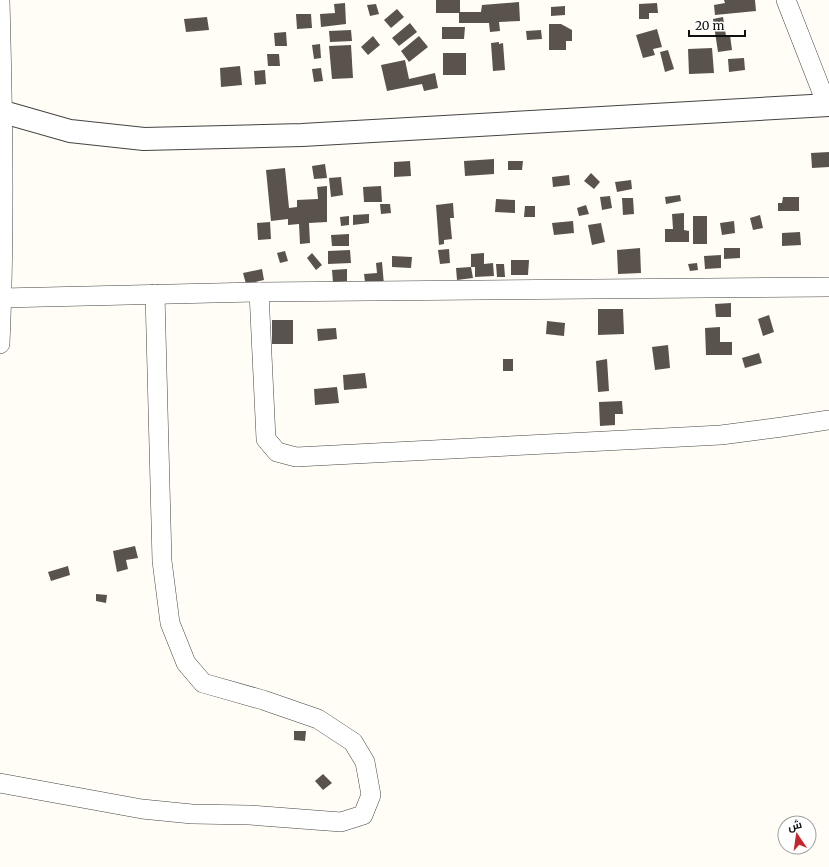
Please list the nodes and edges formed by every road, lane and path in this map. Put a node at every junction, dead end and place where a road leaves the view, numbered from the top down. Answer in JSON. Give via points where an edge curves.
{"nodes":[{"id":1,"x":0,"y":0,"type":"edge"},
{"id":2,"x":786,"y":0,"type":"edge"},
{"id":3,"x":828,"y":105,"type":"edge"},
{"id":4,"x":2,"y":112,"type":"edge"},
{"id":5,"x":829,"y":287,"type":"edge"},
{"id":6,"x":259,"y":292,"type":"junction"},
{"id":7,"x":155,"y":294,"type":"junction"},
{"id":8,"x":1,"y":298,"type":"edge"},
{"id":9,"x":0,"y":344,"type":"edge"},
{"id":10,"x":829,"y":420,"type":"edge"},
{"id":11,"x":0,"y":783,"type":"edge"}],
"edges":[{"from":1,"to":4,"type":"street"},
{"from":2,"to":3,"type":"street"},
{"from":3,"to":4,"type":"street","via":[[302,135],[144,139],[70,131]]},
{"from":4,"to":8,"type":"street"},
{"from":5,"to":6,"type":"street"},
{"from":6,"to":7,"type":"street"},
{"from":6,"to":10,"type":"street","via":[[266,439],[277,452],[296,457],[721,435]]},
{"from":7,"to":8,"type":"street"},
{"from":7,"to":11,"type":"street","via":[[162,560],[170,623],[186,663],[203,683],[318,719],[353,742],[366,762],[371,795],[363,815],[341,822],[142,809]]},
{"from":8,"to":9,"type":"street"}]}
